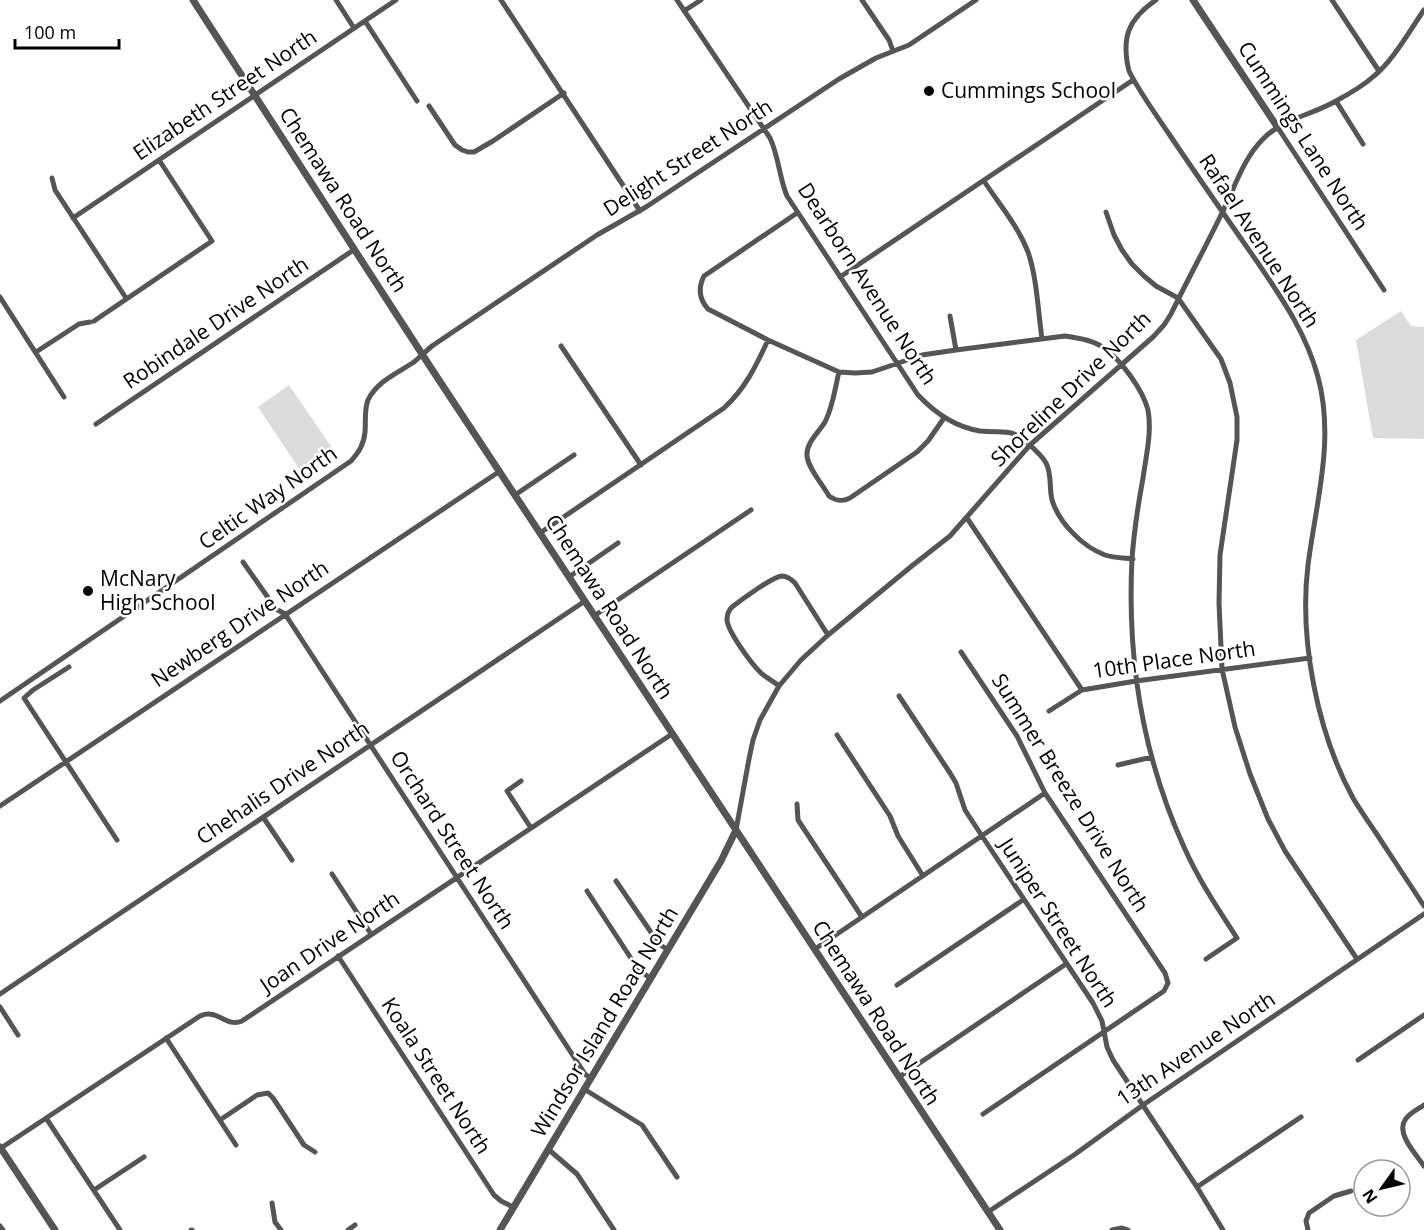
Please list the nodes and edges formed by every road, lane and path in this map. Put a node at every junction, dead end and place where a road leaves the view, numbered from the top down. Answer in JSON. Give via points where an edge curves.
{"nodes":[{"id":1,"x":193,"y":0,"type":"edge"},
{"id":2,"x":336,"y":0,"type":"edge"},
{"id":3,"x":396,"y":0,"type":"edge"},
{"id":4,"x":501,"y":0,"type":"edge"},
{"id":5,"x":676,"y":0,"type":"edge"},
{"id":6,"x":701,"y":0,"type":"edge"},
{"id":7,"x":862,"y":0,"type":"edge"},
{"id":8,"x":976,"y":0,"type":"edge"},
{"id":9,"x":1156,"y":0,"type":"edge"},
{"id":10,"x":1193,"y":0,"type":"edge"},
{"id":11,"x":1332,"y":0,"type":"edge"},
{"id":12,"x":1424,"y":10,"type":"edge"},
{"id":13,"x":684,"y":11,"type":"junction"},
{"id":14,"x":365,"y":21,"type":"junction"},
{"id":15,"x":354,"y":28,"type":"junction"},
{"id":16,"x":893,"y":51,"type":"junction"},
{"id":17,"x":1379,"y":71,"type":"junction"},
{"id":18,"x":1133,"y":80,"type":"junction"},
{"id":19,"x":564,"y":93,"type":"junction"},
{"id":20,"x":254,"y":95,"type":"junction"},
{"id":21,"x":417,"y":101,"type":"dead end"},
{"id":22,"x":1336,"y":101,"type":"junction"},
{"id":23,"x":429,"y":106,"type":"dead end"},
{"id":24,"x":1278,"y":128,"type":"junction"},
{"id":25,"x":764,"y":129,"type":"junction"},
{"id":26,"x":1363,"y":144,"type":"dead end"},
{"id":27,"x":159,"y":160,"type":"junction"},
{"id":28,"x":52,"y":178,"type":"dead end"},
{"id":29,"x":984,"y":181,"type":"junction"},
{"id":30,"x":640,"y":211,"type":"junction"},
{"id":31,"x":1106,"y":212,"type":"dead end"},
{"id":32,"x":797,"y":213,"type":"junction"},
{"id":33,"x":1222,"y":213,"type":"junction"},
{"id":34,"x":73,"y":218,"type":"junction"},
{"id":35,"x":355,"y":249,"type":"junction"},
{"id":36,"x":840,"y":277,"type":"junction"},
{"id":37,"x":1384,"y":291,"type":"dead end"},
{"id":38,"x":0,"y":297,"type":"edge"},
{"id":39,"x":126,"y":298,"type":"junction"},
{"id":40,"x":1178,"y":298,"type":"junction"},
{"id":41,"x":950,"y":316,"type":"dead end"},
{"id":42,"x":1042,"y":339,"type":"junction"},
{"id":43,"x":768,"y":340,"type":"junction"},
{"id":44,"x":561,"y":346,"type":"dead end"},
{"id":45,"x":956,"y":350,"type":"junction"},
{"id":46,"x":36,"y":352,"type":"junction"},
{"id":47,"x":423,"y":354,"type":"junction"},
{"id":48,"x":897,"y":363,"type":"junction"},
{"id":49,"x":1121,"y":365,"type":"junction"},
{"id":50,"x":839,"y":372,"type":"junction"},
{"id":51,"x":64,"y":397,"type":"dead end"},
{"id":52,"x":944,"y":418,"type":"junction"},
{"id":53,"x":96,"y":424,"type":"dead end"},
{"id":54,"x":1030,"y":445,"type":"junction"},
{"id":55,"x":574,"y":455,"type":"dead end"},
{"id":56,"x":641,"y":465,"type":"junction"},
{"id":57,"x":500,"y":471,"type":"junction"},
{"id":58,"x":515,"y":495,"type":"junction"},
{"id":59,"x":751,"y":510,"type":"dead end"},
{"id":60,"x":967,"y":518,"type":"junction"},
{"id":61,"x":540,"y":532,"type":"junction"},
{"id":62,"x":618,"y":543,"type":"dead end"},
{"id":63,"x":1132,"y":559,"type":"junction"},
{"id":64,"x":243,"y":562,"type":"dead end"},
{"id":65,"x":569,"y":577,"type":"junction"},
{"id":66,"x":585,"y":601,"type":"junction"},
{"id":67,"x":285,"y":614,"type":"junction"},
{"id":68,"x":594,"y":615,"type":"junction"},
{"id":69,"x":828,"y":635,"type":"junction"},
{"id":70,"x":961,"y":652,"type":"dead end"},
{"id":71,"x":1310,"y":657,"type":"junction"},
{"id":72,"x":69,"y":667,"type":"dead end"},
{"id":73,"x":1222,"y":669,"type":"junction"},
{"id":74,"x":1136,"y":681,"type":"junction"},
{"id":75,"x":779,"y":686,"type":"junction"},
{"id":76,"x":1082,"y":690,"type":"junction"},
{"id":77,"x":899,"y":696,"type":"dead end"},
{"id":78,"x":0,"y":701,"type":"edge"},
{"id":79,"x":1050,"y":711,"type":"dead end"},
{"id":80,"x":672,"y":734,"type":"junction"},
{"id":81,"x":837,"y":735,"type":"dead end"},
{"id":82,"x":370,"y":744,"type":"junction"},
{"id":83,"x":1152,"y":758,"type":"junction"},
{"id":84,"x":65,"y":762,"type":"junction"},
{"id":85,"x":1118,"y":765,"type":"dead end"},
{"id":86,"x":521,"y":781,"type":"dead end"},
{"id":87,"x":1045,"y":793,"type":"junction"},
{"id":88,"x":797,"y":804,"type":"dead end"},
{"id":89,"x":0,"y":806,"type":"edge"},
{"id":90,"x":263,"y":817,"type":"junction"},
{"id":91,"x":531,"y":828,"type":"junction"},
{"id":92,"x":736,"y":830,"type":"junction"},
{"id":93,"x":982,"y":836,"type":"junction"},
{"id":94,"x":117,"y":840,"type":"dead end"},
{"id":95,"x":292,"y":860,"type":"dead end"},
{"id":96,"x":332,"y":874,"type":"dead end"},
{"id":97,"x":923,"y":876,"type":"junction"},
{"id":98,"x":457,"y":878,"type":"junction"},
{"id":99,"x":616,"y":881,"type":"dead end"},
{"id":100,"x":587,"y":891,"type":"dead end"},
{"id":101,"x":1023,"y":900,"type":"junction"},
{"id":102,"x":1424,"y":906,"type":"edge"},
{"id":103,"x":1424,"y":914,"type":"edge"},
{"id":104,"x":862,"y":917,"type":"junction"},
{"id":105,"x":371,"y":934,"type":"junction"},
{"id":106,"x":815,"y":949,"type":"junction"},
{"id":107,"x":668,"y":950,"type":"junction"},
{"id":108,"x":338,"y":956,"type":"junction"},
{"id":109,"x":1206,"y":959,"type":"dead end"},
{"id":110,"x":1357,"y":959,"type":"junction"},
{"id":111,"x":1066,"y":964,"type":"junction"},
{"id":112,"x":651,"y":979,"type":"junction"},
{"id":113,"x":897,"y":985,"type":"dead end"},
{"id":114,"x":0,"y":994,"type":"edge"},
{"id":115,"x":0,"y":1007,"type":"edge"},
{"id":116,"x":1424,"y":1016,"type":"edge"},
{"id":117,"x":1104,"y":1032,"type":"junction"},
{"id":118,"x":18,"y":1035,"type":"dead end"},
{"id":119,"x":166,"y":1038,"type":"junction"},
{"id":120,"x":1358,"y":1060,"type":"dead end"},
{"id":121,"x":899,"y":1077,"type":"junction"},
{"id":122,"x":591,"y":1078,"type":"junction"},
{"id":123,"x":584,"y":1089,"type":"junction"},
{"id":124,"x":1143,"y":1105,"type":"junction"},
{"id":125,"x":1424,"y":1105,"type":"edge"},
{"id":126,"x":983,"y":1114,"type":"dead end"},
{"id":127,"x":46,"y":1118,"type":"junction"},
{"id":128,"x":1300,"y":1118,"type":"dead end"},
{"id":129,"x":220,"y":1120,"type":"junction"},
{"id":130,"x":236,"y":1145,"type":"dead end"},
{"id":131,"x":0,"y":1148,"type":"edge"},
{"id":132,"x":548,"y":1149,"type":"junction"},
{"id":133,"x":315,"y":1152,"type":"dead end"},
{"id":134,"x":144,"y":1157,"type":"dead end"},
{"id":135,"x":1424,"y":1166,"type":"edge"},
{"id":136,"x":678,"y":1177,"type":"dead end"},
{"id":137,"x":1197,"y":1187,"type":"junction"},
{"id":138,"x":94,"y":1190,"type":"junction"},
{"id":139,"x":1351,"y":1191,"type":"dead end"},
{"id":140,"x":272,"y":1203,"type":"dead end"},
{"id":141,"x":513,"y":1207,"type":"junction"},
{"id":142,"x":988,"y":1212,"type":"junction"},
{"id":143,"x":355,"y":1225,"type":"dead end"},
{"id":144,"x":0,"y":1226,"type":"edge"},
{"id":145,"x":1125,"y":1229,"type":"edge"},
{"id":146,"x":3,"y":1230,"type":"edge"},
{"id":147,"x":55,"y":1230,"type":"edge"},
{"id":148,"x":120,"y":1230,"type":"edge"},
{"id":149,"x":281,"y":1230,"type":"edge"},
{"id":150,"x":348,"y":1230,"type":"edge"},
{"id":151,"x":500,"y":1230,"type":"edge"},
{"id":152,"x":614,"y":1230,"type":"edge"},
{"id":153,"x":1000,"y":1230,"type":"edge"},
{"id":154,"x":1112,"y":1230,"type":"edge"},
{"id":155,"x":1223,"y":1230,"type":"edge"},
{"id":156,"x":1308,"y":1230,"type":"edge"}],
"edges":[{"from":1,"to":20,"type":"street","name":"Chemawa Road North"},
{"from":2,"to":15,"type":"street"},
{"from":3,"to":14,"type":"street","name":"Elizabeth Street North"},
{"from":4,"to":19,"type":"street"},
{"from":5,"to":13,"type":"street","name":"Dearborn Avenue North"},
{"from":6,"to":13,"type":"street"},
{"from":7,"to":16,"type":"street"},
{"from":8,"to":16,"type":"street","name":"Delight Street North","via":[[909,45]]},
{"from":9,"to":18,"type":"street","name":"Rafael Avenue North","via":[[1139,13],[1128,35],[1125,53]]},
{"from":10,"to":24,"type":"street","name":"Cummings Lane North"},
{"from":11,"to":17,"type":"street"},
{"from":12,"to":17,"type":"street","name":"Shoreline Drive North"},
{"from":13,"to":25,"type":"street","name":"Dearborn Avenue North"},
{"from":14,"to":15,"type":"street","name":"Elizabeth Street North"},
{"from":14,"to":21,"type":"street"},
{"from":15,"to":20,"type":"street","name":"Elizabeth Street North"},
{"from":16,"to":25,"type":"street","name":"Delight Street North","via":[[839,79]]},
{"from":17,"to":22,"type":"street","name":"Shoreline Drive North"},
{"from":18,"to":29,"type":"street"},
{"from":18,"to":33,"type":"street","name":"Rafael Avenue North"},
{"from":19,"to":23,"type":"street","via":[[474,152],[455,145]]},
{"from":19,"to":30,"type":"street"},
{"from":20,"to":27,"type":"street","name":"Elizabeth Street North"},
{"from":20,"to":35,"type":"street","name":"Chemawa Road North"},
{"from":22,"to":24,"type":"street","name":"Shoreline Drive North"},
{"from":22,"to":26,"type":"street"},
{"from":24,"to":33,"type":"street","name":"Shoreline Drive North","via":[[1264,138],[1248,159]]},
{"from":24,"to":37,"type":"street","name":"Cummings Lane North"},
{"from":25,"to":30,"type":"street","name":"Delight Street North"},
{"from":25,"to":32,"type":"street","name":"Dearborn Avenue North","via":[[775,149],[787,196]]},
{"from":27,"to":34,"type":"street","name":"Elizabeth Street North"},
{"from":27,"to":39,"type":"street","via":[[212,241]]},
{"from":28,"to":34,"type":"street"},
{"from":29,"to":36,"type":"street"},
{"from":29,"to":42,"type":"street","via":[[1028,252]]},
{"from":30,"to":47,"type":"street","name":"Delight Street North","via":[[597,235]]},
{"from":31,"to":40,"type":"street","via":[[1114,235],[1132,264],[1156,286]]},
{"from":32,"to":36,"type":"street","name":"Dearborn Avenue North"},
{"from":32,"to":43,"type":"street","via":[[711,270],[700,288],[703,304],[714,313]]},
{"from":33,"to":40,"type":"street","name":"Shoreline Drive North"},
{"from":33,"to":71,"type":"street","name":"Rafael Avenue North","via":[[1304,337],[1325,411],[1325,457],[1307,582]]},
{"from":34,"to":39,"type":"street"},
{"from":35,"to":47,"type":"street","name":"Chemawa Road North"},
{"from":35,"to":53,"type":"street","name":"Robindale Drive North"},
{"from":36,"to":48,"type":"street","name":"Dearborn Avenue North"},
{"from":38,"to":46,"type":"street"},
{"from":39,"to":46,"type":"street"},
{"from":40,"to":49,"type":"street","name":"Shoreline Drive North","via":[[1164,325]]},
{"from":40,"to":73,"type":"street","via":[[1221,360],[1237,417],[1220,555]]},
{"from":41,"to":45,"type":"street"},
{"from":42,"to":45,"type":"street"},
{"from":42,"to":49,"type":"street","via":[[1065,336],[1090,341],[1104,348]]},
{"from":43,"to":50,"type":"street"},
{"from":43,"to":56,"type":"street","via":[[747,383],[731,402]]},
{"from":44,"to":56,"type":"street"},
{"from":45,"to":48,"type":"street"},
{"from":46,"to":51,"type":"street"},
{"from":47,"to":57,"type":"street","name":"Chemawa Road North"},
{"from":47,"to":78,"type":"street","name":"Celtic Way North","via":[[382,382],[371,395],[363,443],[351,461]]},
{"from":48,"to":50,"type":"street","via":[[872,372]]},
{"from":48,"to":52,"type":"street","name":"Dearborn Avenue North","via":[[918,395]]},
{"from":49,"to":54,"type":"street","name":"Shoreline Drive North"},
{"from":49,"to":63,"type":"street","via":[[1143,397],[1150,434]]},
{"from":50,"to":52,"type":"street","via":[[830,410],[807,452],[809,463],[834,499],[850,498],[917,452]]},
{"from":52,"to":54,"type":"street","name":"Dearborn Avenue North","via":[[981,431],[1014,433]]},
{"from":54,"to":60,"type":"street","name":"Shoreline Drive North"},
{"from":54,"to":63,"type":"street","name":"Dearborn Avenue North","via":[[1046,463],[1052,501],[1071,530],[1091,549]]},
{"from":55,"to":58,"type":"street"},
{"from":56,"to":61,"type":"street"},
{"from":57,"to":58,"type":"street","name":"Chemawa Road North"},
{"from":57,"to":67,"type":"street","name":"Newberg Drive North"},
{"from":58,"to":61,"type":"street","name":"Chemawa Road North"},
{"from":59,"to":68,"type":"street"},
{"from":60,"to":69,"type":"street","name":"Shoreline Drive North"},
{"from":60,"to":76,"type":"street"},
{"from":61,"to":65,"type":"street","name":"Chemawa Road North"},
{"from":62,"to":65,"type":"street"},
{"from":63,"to":74,"type":"street","via":[[1131,623]]},
{"from":64,"to":67,"type":"street","name":"Orchard Street North","via":[[276,609]]},
{"from":65,"to":66,"type":"street","name":"Chemawa Road North"},
{"from":66,"to":68,"type":"street","name":"Chemawa Road North"},
{"from":66,"to":82,"type":"street","name":"Chehalis Drive North"},
{"from":67,"to":82,"type":"street","name":"Orchard Street North"},
{"from":67,"to":84,"type":"street","name":"Newberg Drive North"},
{"from":68,"to":80,"type":"street","name":"Chemawa Road North"},
{"from":69,"to":75,"type":"street","name":"Shoreline Drive North"},
{"from":69,"to":75,"type":"street","via":[[795,583],[784,576],[732,607],[727,618],[731,631],[753,664]]},
{"from":70,"to":87,"type":"street","name":"Summer Breeze Drive North","via":[[1017,736]]},
{"from":71,"to":73,"type":"street","name":"10th Place North"},
{"from":71,"to":102,"type":"street","name":"Rafael Avenue North","via":[[1325,730],[1344,779]]},
{"from":72,"to":84,"type":"street","via":[[24,698]]},
{"from":73,"to":74,"type":"street","name":"10th Place North"},
{"from":73,"to":110,"type":"street","via":[[1241,746],[1268,819]]},
{"from":74,"to":76,"type":"street","name":"10th Place North"},
{"from":74,"to":83,"type":"street"},
{"from":75,"to":92,"type":"street","name":"Shoreline Drive North","via":[[753,740]]},
{"from":76,"to":79,"type":"street","name":"10th Place North"},
{"from":77,"to":93,"type":"street","name":"Juniper Street North","via":[[956,783],[965,810]]},
{"from":80,"to":91,"type":"street","name":"Joan Drive North"},
{"from":80,"to":92,"type":"street","name":"Chemawa Road North"},
{"from":81,"to":97,"type":"street","via":[[890,816]]},
{"from":82,"to":90,"type":"street","name":"Chehalis Drive North"},
{"from":82,"to":98,"type":"street","name":"Orchard Street North"},
{"from":83,"to":85,"type":"street"},
{"from":83,"to":109,"type":"street","via":[[1184,849],[1237,938]]},
{"from":84,"to":89,"type":"street","name":"Newberg Drive North"},
{"from":84,"to":94,"type":"street"},
{"from":86,"to":91,"type":"street","via":[[507,791]]},
{"from":87,"to":93,"type":"street"},
{"from":87,"to":117,"type":"street","name":"Summer Breeze Drive North","via":[[1168,983],[1164,991]]},
{"from":88,"to":104,"type":"street","via":[[798,820]]},
{"from":90,"to":95,"type":"street"},
{"from":90,"to":114,"type":"street","name":"Chehalis Drive North"},
{"from":91,"to":98,"type":"street","name":"Joan Drive North"},
{"from":92,"to":106,"type":"street","name":"Chemawa Road North"},
{"from":92,"to":107,"type":"street","name":"Windsor Island Road North"},
{"from":93,"to":97,"type":"street"},
{"from":93,"to":101,"type":"street","name":"Juniper Street North"},
{"from":96,"to":105,"type":"street"},
{"from":97,"to":104,"type":"street"},
{"from":98,"to":105,"type":"street","name":"Joan Drive North"},
{"from":98,"to":122,"type":"street","name":"Orchard Street North"},
{"from":99,"to":107,"type":"street","via":[[659,944]]},
{"from":100,"to":112,"type":"street","via":[[638,969]]},
{"from":101,"to":111,"type":"street","name":"Juniper Street North"},
{"from":101,"to":113,"type":"street"},
{"from":103,"to":110,"type":"street","name":"13th Avenue North"},
{"from":104,"to":106,"type":"street"},
{"from":105,"to":108,"type":"street","name":"Joan Drive North"},
{"from":106,"to":121,"type":"street","name":"Chemawa Road North"},
{"from":107,"to":112,"type":"street","name":"Windsor Island Road North"},
{"from":108,"to":119,"type":"street","name":"Joan Drive North","via":[[242,1021],[234,1023],[205,1014]]},
{"from":108,"to":141,"type":"street","name":"Koala Street North","via":[[494,1195]]},
{"from":110,"to":124,"type":"street","name":"13th Avenue North"},
{"from":111,"to":117,"type":"street","name":"Juniper Street North","via":[[1093,1003]]},
{"from":111,"to":121,"type":"street"},
{"from":112,"to":122,"type":"street","name":"Windsor Island Road North"},
{"from":115,"to":118,"type":"street"},
{"from":116,"to":120,"type":"street"},
{"from":117,"to":124,"type":"street","name":"Juniper Street North","via":[[1113,1060]]},
{"from":117,"to":126,"type":"street"},
{"from":119,"to":127,"type":"street","name":"Joan Drive North"},
{"from":119,"to":129,"type":"street"},
{"from":121,"to":142,"type":"street","name":"Chemawa Road North"},
{"from":122,"to":123,"type":"street","name":"Windsor Island Road North"},
{"from":123,"to":132,"type":"street","name":"Windsor Island Road North"},
{"from":123,"to":136,"type":"street","via":[[642,1125]]},
{"from":124,"to":137,"type":"street","name":"Juniper Street North"},
{"from":124,"to":142,"type":"street","name":"13th Avenue North"},
{"from":125,"to":135,"type":"street","via":[[1402,1126]]},
{"from":127,"to":131,"type":"street","name":"Joan Drive North"},
{"from":127,"to":138,"type":"street"},
{"from":128,"to":137,"type":"street"},
{"from":129,"to":130,"type":"street"},
{"from":129,"to":133,"type":"street","via":[[257,1095],[268,1093],[304,1145]]},
{"from":131,"to":147,"type":"street"},
{"from":132,"to":141,"type":"street","name":"Windsor Island Road North"},
{"from":132,"to":152,"type":"street","via":[[576,1174]]},
{"from":134,"to":138,"type":"street"},
{"from":137,"to":155,"type":"street","name":"Juniper Street North"},
{"from":138,"to":148,"type":"street"},
{"from":139,"to":156,"type":"street","via":[[1335,1196],[1309,1214]]},
{"from":140,"to":149,"type":"street","via":[[275,1222]]},
{"from":141,"to":151,"type":"street","name":"Windsor Island Road North"},
{"from":142,"to":153,"type":"street","name":"Chemawa Road North"},
{"from":143,"to":150,"type":"street"},
{"from":144,"to":146,"type":"street"},
{"from":145,"to":154,"type":"street"}]}
